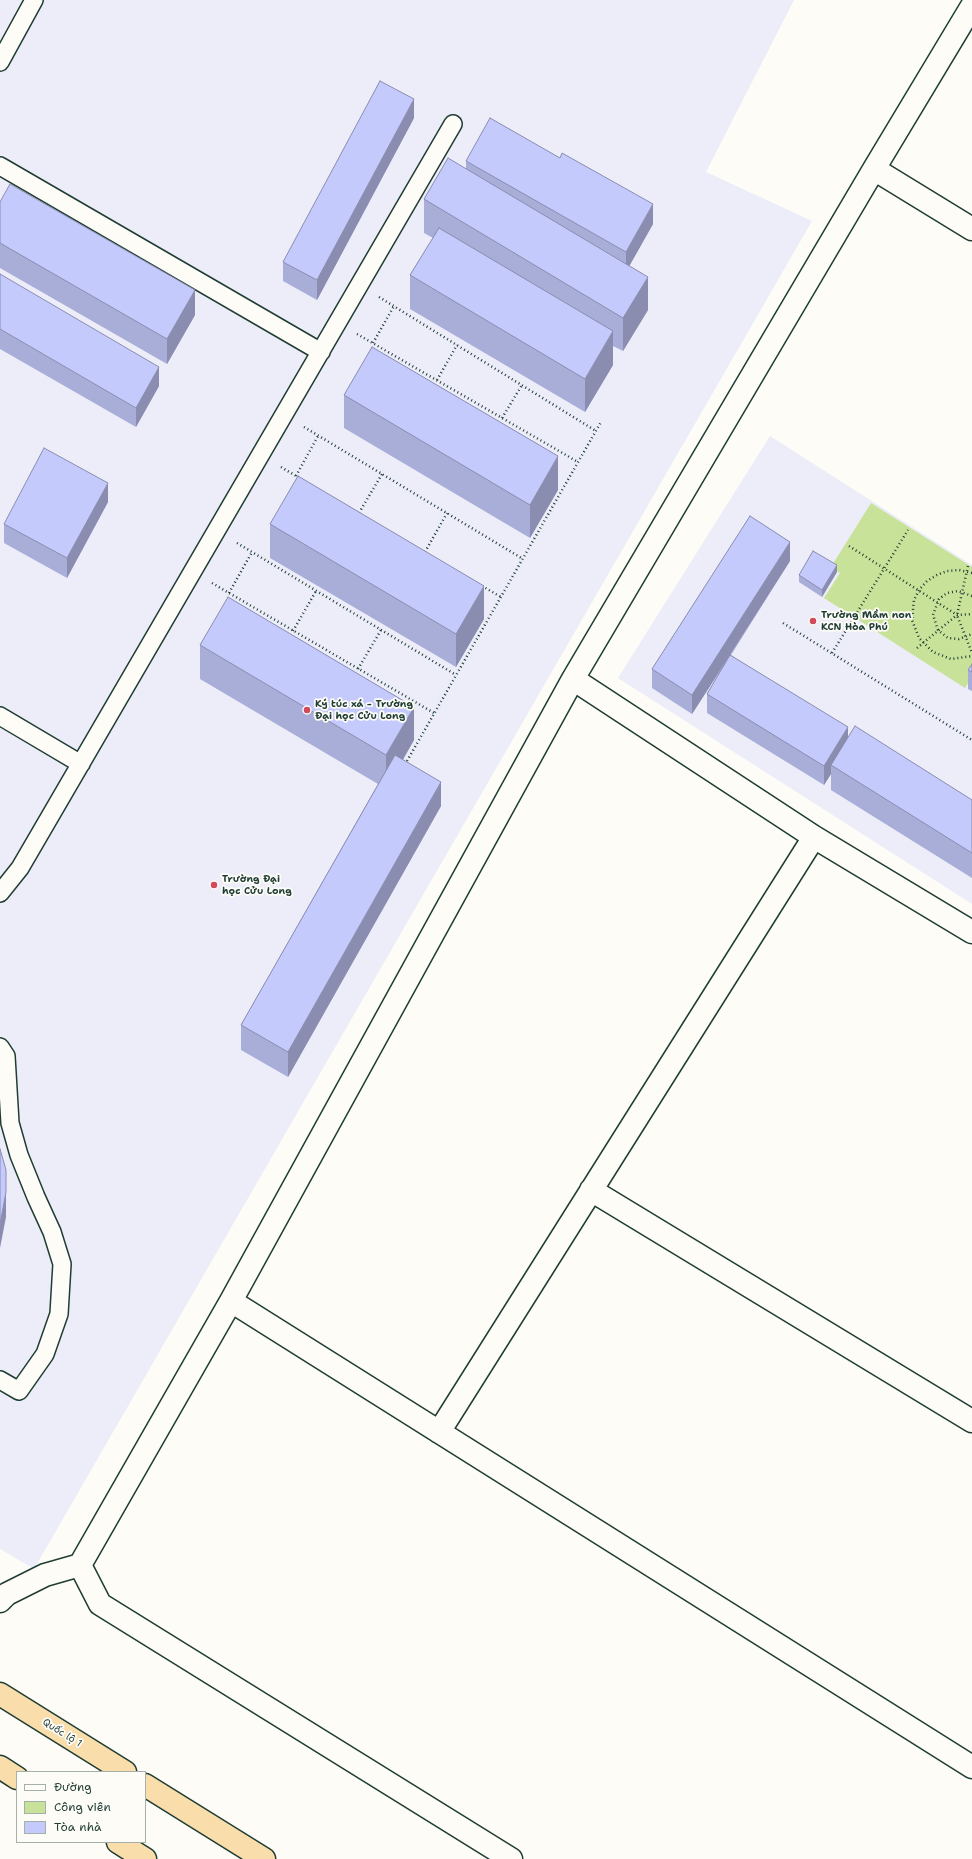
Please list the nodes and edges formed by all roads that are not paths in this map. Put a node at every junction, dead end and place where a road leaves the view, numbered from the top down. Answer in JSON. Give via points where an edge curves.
{"nodes":[{"id":1,"x":34,"y":0,"type":"edge"},
{"id":2,"x":972,"y":6,"type":"edge"},
{"id":3,"x":0,"y":62,"type":"edge"},
{"id":4,"x":453,"y":124,"type":"dead end"},
{"id":5,"x":0,"y":166,"type":"edge"},
{"id":6,"x":874,"y":169,"type":"junction"},
{"id":7,"x":972,"y":229,"type":"edge"},
{"id":8,"x":321,"y":352,"type":"junction"},
{"id":9,"x":572,"y":679,"type":"junction"},
{"id":10,"x":0,"y":716,"type":"edge"},
{"id":11,"x":81,"y":764,"type":"junction"},
{"id":12,"x":814,"y":837,"type":"junction"},
{"id":13,"x":0,"y":893,"type":"edge"},
{"id":14,"x":972,"y":932,"type":"edge"},
{"id":15,"x":0,"y":1047,"type":"edge"},
{"id":16,"x":591,"y":1190,"type":"junction"},
{"id":17,"x":231,"y":1301,"type":"junction"},
{"id":18,"x":0,"y":1380,"type":"edge"},
{"id":19,"x":972,"y":1421,"type":"edge"},
{"id":20,"x":439,"y":1432,"type":"junction"},
{"id":21,"x":80,"y":1566,"type":"junction"},
{"id":22,"x":0,"y":1601,"type":"edge"},
{"id":23,"x":0,"y":1694,"type":"edge"},
{"id":24,"x":0,"y":1767,"type":"edge"},
{"id":25,"x":972,"y":1767,"type":"edge"},
{"id":26,"x":123,"y":1771,"type":"edge"},
{"id":27,"x":16,"y":1777,"type":"edge"},
{"id":28,"x":146,"y":1785,"type":"edge"},
{"id":29,"x":120,"y":1843,"type":"edge"},
{"id":30,"x":145,"y":1859,"type":"edge"},
{"id":31,"x":264,"y":1859,"type":"edge"},
{"id":32,"x":511,"y":1859,"type":"edge"}],
"edges":[{"from":1,"to":3,"type":"lane"},
{"from":2,"to":6,"type":"street"},
{"from":4,"to":8,"type":"lane"},
{"from":5,"to":8,"type":"lane"},
{"from":6,"to":7,"type":"street"},
{"from":6,"to":9,"type":"street"},
{"from":8,"to":11,"type":"lane"},
{"from":9,"to":12,"type":"street"},
{"from":9,"to":17,"type":"street"},
{"from":10,"to":11,"type":"lane"},
{"from":11,"to":13,"type":"lane","via":[[20,868]]},
{"from":12,"to":14,"type":"street"},
{"from":12,"to":16,"type":"street"},
{"from":15,"to":18,"type":"lane","via":[[6,1056],[10,1123],[19,1155],[52,1232],[62,1264],[59,1314],[45,1354],[19,1391]]},
{"from":16,"to":19,"type":"street"},
{"from":16,"to":20,"type":"street"},
{"from":17,"to":20,"type":"street"},
{"from":17,"to":21,"type":"street"},
{"from":20,"to":25,"type":"street"},
{"from":21,"to":22,"type":"street","via":[[45,1575],[7,1594]]},
{"from":21,"to":32,"type":"street","via":[[100,1604]]},
{"from":23,"to":26,"type":"highway","name":"Quốc lộ 1"},
{"from":24,"to":27,"type":"highway"},
{"from":28,"to":31,"type":"highway"},
{"from":29,"to":30,"type":"highway"}]}
